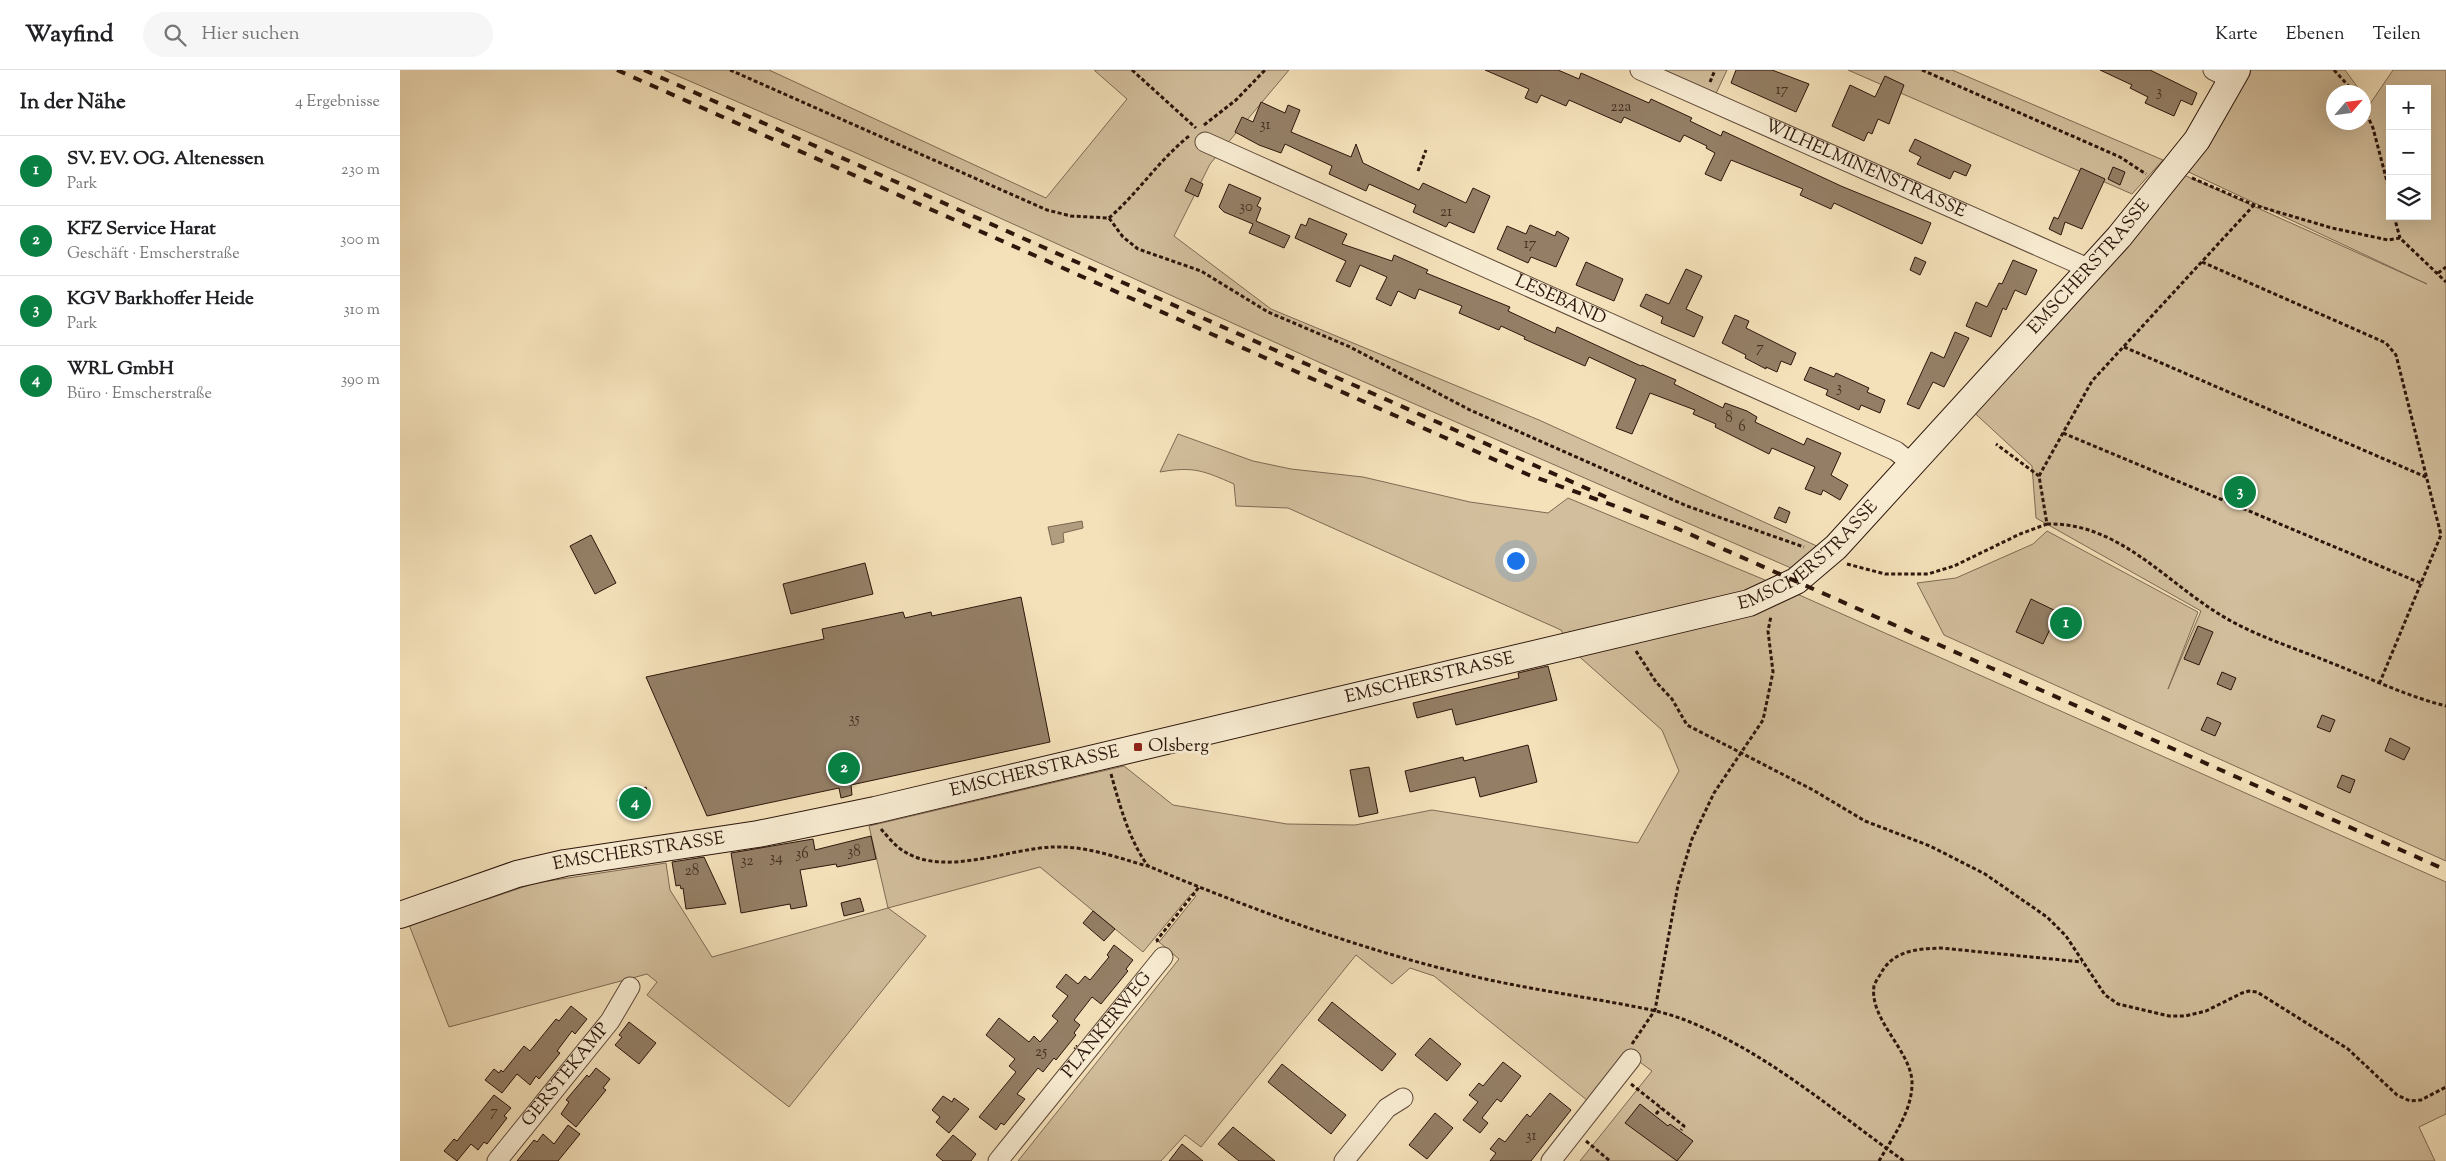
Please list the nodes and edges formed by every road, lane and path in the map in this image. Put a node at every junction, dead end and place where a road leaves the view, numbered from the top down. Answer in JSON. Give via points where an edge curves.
{"nodes":[{"id":1,"x":730,"y":70,"type":"edge"},
{"id":2,"x":1132,"y":70,"type":"edge"},
{"id":3,"x":1265,"y":70,"type":"edge"},
{"id":4,"x":1640,"y":70,"type":"edge"},
{"id":5,"x":1922,"y":70,"type":"edge"},
{"id":6,"x":2334,"y":70,"type":"edge"},
{"id":7,"x":2227,"y":73,"type":"edge"},
{"id":8,"x":2348,"y":85,"type":"edge"},
{"id":9,"x":2371,"y":127,"type":"edge"},
{"id":10,"x":1201,"y":136,"type":"junction"},
{"id":11,"x":1426,"y":150,"type":"dead end"},
{"id":12,"x":1418,"y":171,"type":"dead end"},
{"id":13,"x":2169,"y":177,"type":"junction"},
{"id":14,"x":2386,"y":177,"type":"edge"},
{"id":15,"x":2254,"y":205,"type":"junction"},
{"id":16,"x":1109,"y":218,"type":"junction"},
{"id":17,"x":2395,"y":220,"type":"edge"},
{"id":18,"x":2400,"y":238,"type":"junction"},
{"id":19,"x":2202,"y":262,"type":"junction"},
{"id":20,"x":2446,"y":267,"type":"edge"},
{"id":21,"x":2090,"y":269,"type":"junction"},
{"id":22,"x":2438,"y":272,"type":"junction"},
{"id":23,"x":2446,"y":282,"type":"edge"},
{"id":24,"x":2124,"y":347,"type":"junction"},
{"id":25,"x":2063,"y":433,"type":"junction"},
{"id":26,"x":1996,"y":444,"type":"dead end"},
{"id":27,"x":1912,"y":464,"type":"junction"},
{"id":28,"x":2039,"y":476,"type":"junction"},
{"id":29,"x":2427,"y":477,"type":"junction"},
{"id":30,"x":2047,"y":524,"type":"junction"},
{"id":31,"x":1827,"y":555,"type":"junction"},
{"id":32,"x":2422,"y":584,"type":"junction"},
{"id":33,"x":1776,"y":592,"type":"junction"},
{"id":34,"x":1629,"y":631,"type":"junction"},
{"id":35,"x":2380,"y":682,"type":"junction"},
{"id":36,"x":2446,"y":706,"type":"edge"},
{"id":37,"x":1741,"y":754,"type":"junction"},
{"id":38,"x":1105,"y":755,"type":"junction"},
{"id":39,"x":875,"y":810,"type":"junction"},
{"id":40,"x":1148,"y":866,"type":"junction"},
{"id":41,"x":1199,"y":887,"type":"junction"},
{"id":42,"x":400,"y":915,"type":"edge"},
{"id":43,"x":1163,"y":957,"type":"joint"},
{"id":44,"x":2082,"y":962,"type":"junction"},
{"id":45,"x":630,"y":987,"type":"dead end"},
{"id":46,"x":1655,"y":1010,"type":"junction"},
{"id":47,"x":1631,"y":1059,"type":"joint"},
{"id":48,"x":1620,"y":1074,"type":"junction"},
{"id":49,"x":2446,"y":1087,"type":"edge"},
{"id":50,"x":1403,"y":1098,"type":"dead end"},
{"id":51,"x":1660,"y":1108,"type":"junction"},
{"id":52,"x":1656,"y":1114,"type":"dead end"},
{"id":53,"x":1574,"y":1130,"type":"junction"},
{"id":54,"x":1681,"y":1130,"type":"dead end"},
{"id":55,"x":1886,"y":1148,"type":"junction"},
{"id":56,"x":496,"y":1161,"type":"edge"},
{"id":57,"x":998,"y":1161,"type":"edge"},
{"id":58,"x":1344,"y":1161,"type":"edge"},
{"id":59,"x":1551,"y":1161,"type":"edge"},
{"id":60,"x":1610,"y":1161,"type":"edge"},
{"id":61,"x":1879,"y":1161,"type":"edge"},
{"id":62,"x":1904,"y":1161,"type":"edge"}],
"edges":[{"from":1,"to":16,"type":"path","via":[[1047,210],[1071,216]]},
{"from":2,"to":10,"type":"path"},
{"from":3,"to":10,"type":"path"},
{"from":4,"to":21,"type":"street","name":"WILHELMINENSTRASSE"},
{"from":5,"to":13,"type":"path"},
{"from":6,"to":8,"type":"path"},
{"from":7,"to":13,"type":"street","name":"EMSCHERSTRASSE","via":[[2197,140]]},
{"from":9,"to":14,"type":"path"},
{"from":10,"to":16,"type":"path","via":[[1171,152]]},
{"from":10,"to":27,"type":"street","name":"LESEBAND","via":[[1896,451]]},
{"from":11,"to":12,"type":"path"},
{"from":13,"to":15,"type":"path","via":[[2189,177]]},
{"from":13,"to":21,"type":"street","name":"EMSCHERSTRASSE"},
{"from":15,"to":18,"type":"path","via":[[2361,236],[2388,240]]},
{"from":15,"to":19,"type":"path"},
{"from":16,"to":31,"type":"path","via":[[1123,237],[1138,249],[1201,271],[1257,306],[1350,347],[1470,410],[1687,506]]},
{"from":17,"to":18,"type":"path"},
{"from":18,"to":22,"type":"path"},
{"from":19,"to":24,"type":"path"},
{"from":19,"to":29,"type":"path","via":[[2392,348]]},
{"from":20,"to":22,"type":"path"},
{"from":21,"to":27,"type":"street","name":"EMSCHERSTRASSE"},
{"from":22,"to":23,"type":"path"},
{"from":24,"to":25,"type":"path","via":[[2085,390]]},
{"from":24,"to":29,"type":"path"},
{"from":25,"to":28,"type":"path"},
{"from":25,"to":32,"type":"path"},
{"from":26,"to":28,"type":"path"},
{"from":27,"to":31,"type":"street","name":"EMSCHERSTRASSE"},
{"from":28,"to":30,"type":"path"},
{"from":29,"to":32,"type":"path","via":[[2441,535]]},
{"from":30,"to":31,"type":"path","via":[[1954,566],[1928,574],[1871,572]]},
{"from":30,"to":35,"type":"path","via":[[2079,526],[2105,536],[2231,621]]},
{"from":31,"to":33,"type":"street","name":"EMSCHERSTRASSE","via":[[1796,581]]},
{"from":32,"to":35,"type":"path"},
{"from":33,"to":34,"type":"street","name":"EMSCHERSTRASSE","via":[[1749,603]]},
{"from":33,"to":37,"type":"path","via":[[1768,631],[1774,672],[1763,720]]},
{"from":34,"to":37,"type":"path","via":[[1636,652],[1672,699],[1687,725]]},
{"from":34,"to":38,"type":"street","name":"EMSCHERSTRASSE"},
{"from":35,"to":36,"type":"path"},
{"from":37,"to":44,"type":"path","via":[[1813,790],[1865,821],[1930,846],[1985,874],[2047,917],[2066,936]]},
{"from":37,"to":46,"type":"path","via":[[1714,792],[1692,839],[1678,885]]},
{"from":38,"to":39,"type":"street","name":"EMSCHERSTRASSE"},
{"from":38,"to":40,"type":"path","via":[[1133,839]]},
{"from":39,"to":40,"type":"path","via":[[878,826],[892,842],[904,852],[931,862],[1069,847],[1105,853]]},
{"from":39,"to":42,"type":"street","name":"EMSCHERSTRASSE","via":[[758,834],[565,863],[517,874]]},
{"from":40,"to":41,"type":"path"},
{"from":41,"to":43,"type":"path","name":"PLÄNKERWEG","via":[[1157,940]]},
{"from":41,"to":46,"type":"path","via":[[1314,930],[1464,974]]},
{"from":43,"to":57,"type":"street","name":"PLÄNKERWEG"},
{"from":44,"to":49,"type":"path","via":[[2105,995],[2118,1004],[2169,1016],[2206,1011],[2242,993],[2257,992],[2348,1049],[2397,1095],[2410,1101],[2421,1100]]},
{"from":44,"to":55,"type":"path","via":[[1941,948],[1901,953],[1886,964],[1874,986],[1877,1008],[1912,1079],[1911,1100]]},
{"from":45,"to":56,"type":"street","name":"GERSTEKAMP","via":[[610,1021]]},
{"from":46,"to":47,"type":"path","via":[[1630,1047]]},
{"from":46,"to":55,"type":"path","via":[[1723,1037],[1798,1083]]},
{"from":47,"to":48,"type":"street"},
{"from":48,"to":51,"type":"path"},
{"from":48,"to":53,"type":"street"},
{"from":50,"to":58,"type":"street","via":[[1387,1108]]},
{"from":51,"to":52,"type":"path"},
{"from":51,"to":54,"type":"path","via":[[1684,1126]]},
{"from":53,"to":59,"type":"street"},
{"from":53,"to":60,"type":"path"},
{"from":55,"to":61,"type":"path"},
{"from":55,"to":62,"type":"path"}]}
